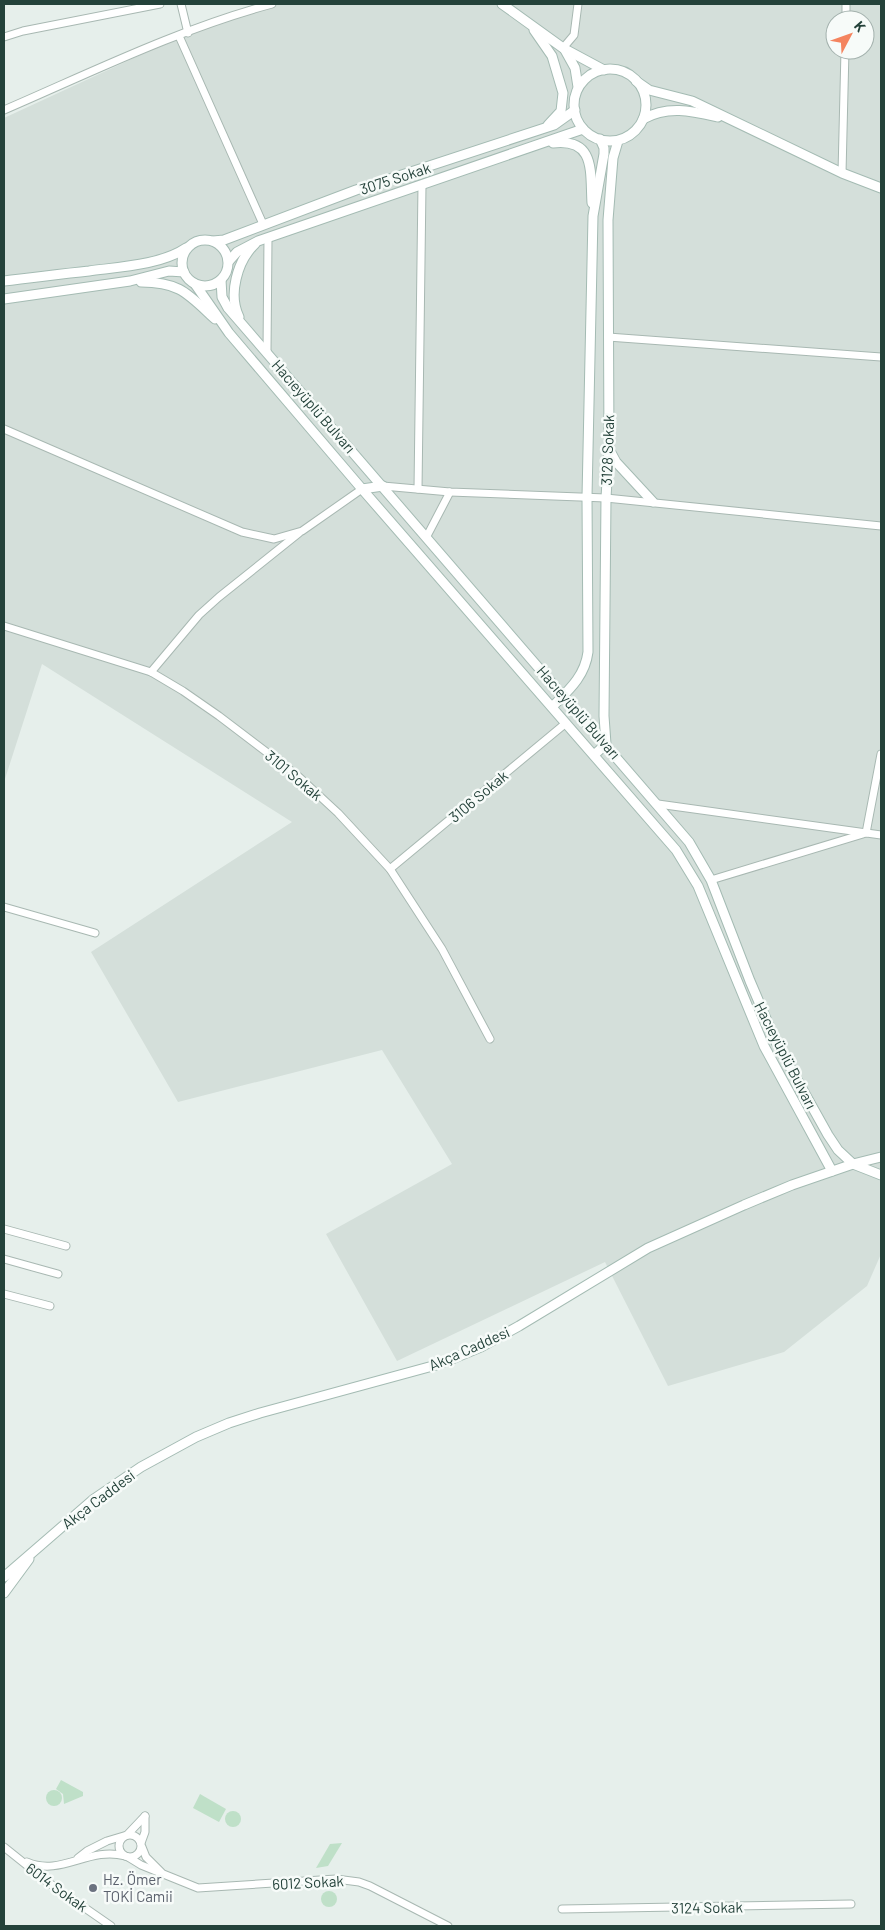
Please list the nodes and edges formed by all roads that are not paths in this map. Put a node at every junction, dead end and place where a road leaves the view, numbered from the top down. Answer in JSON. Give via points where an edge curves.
{"nodes":[{"id":1,"x":160,"y":4,"type":"edge"},
{"id":2,"x":181,"y":4,"type":"edge"},
{"id":3,"x":272,"y":4,"type":"edge"},
{"id":4,"x":502,"y":4,"type":"edge"},
{"id":5,"x":578,"y":4,"type":"edge"},
{"id":6,"x":246,"y":7,"type":"edge"},
{"id":7,"x":530,"y":24,"type":"junction"},
{"id":8,"x":188,"y":33,"type":"junction"},
{"id":9,"x":179,"y":36,"type":"junction"},
{"id":10,"x":4,"y":37,"type":"edge"},
{"id":11,"x":563,"y":48,"type":"junction"},
{"id":12,"x":845,"y":60,"type":"edge"},
{"id":13,"x":604,"y":70,"type":"junction"},
{"id":14,"x":636,"y":81,"type":"junction"},
{"id":15,"x":578,"y":87,"type":"junction"},
{"id":16,"x":4,"y":110,"type":"edge"},
{"id":17,"x":575,"y":110,"type":"junction"},
{"id":18,"x":643,"y":119,"type":"junction"},
{"id":19,"x":730,"y":120,"type":"junction"},
{"id":20,"x":545,"y":128,"type":"junction"},
{"id":21,"x":583,"y":129,"type":"junction"},
{"id":22,"x":600,"y":139,"type":"junction"},
{"id":23,"x":618,"y":141,"type":"junction"},
{"id":24,"x":540,"y":145,"type":"junction"},
{"id":25,"x":842,"y":173,"type":"junction"},
{"id":26,"x":422,"y":185,"type":"junction"},
{"id":27,"x":881,"y":188,"type":"edge"},
{"id":28,"x":593,"y":216,"type":"junction"},
{"id":29,"x":263,"y":224,"type":"junction"},
{"id":30,"x":268,"y":238,"type":"junction"},
{"id":31,"x":213,"y":241,"type":"junction"},
{"id":32,"x":258,"y":241,"type":"junction"},
{"id":33,"x":186,"y":248,"type":"junction"},
{"id":34,"x":229,"y":261,"type":"junction"},
{"id":35,"x":184,"y":272,"type":"junction"},
{"id":36,"x":222,"y":280,"type":"junction"},
{"id":37,"x":4,"y":281,"type":"edge"},
{"id":38,"x":130,"y":282,"type":"junction"},
{"id":39,"x":195,"y":284,"type":"junction"},
{"id":40,"x":4,"y":298,"type":"edge"},
{"id":41,"x":244,"y":326,"type":"junction"},
{"id":42,"x":229,"y":333,"type":"junction"},
{"id":43,"x":591,"y":337,"type":"junction"},
{"id":44,"x":608,"y":337,"type":"junction"},
{"id":45,"x":267,"y":352,"type":"junction"},
{"id":46,"x":881,"y":357,"type":"edge"},
{"id":47,"x":4,"y":430,"type":"edge"},
{"id":48,"x":608,"y":446,"type":"junction"},
{"id":49,"x":383,"y":486,"type":"junction"},
{"id":50,"x":362,"y":489,"type":"junction"},
{"id":51,"x":418,"y":489,"type":"junction"},
{"id":52,"x":450,"y":492,"type":"junction"},
{"id":53,"x":587,"y":497,"type":"junction"},
{"id":54,"x":606,"y":498,"type":"junction"},
{"id":55,"x":653,"y":502,"type":"junction"},
{"id":56,"x":881,"y":526,"type":"edge"},
{"id":57,"x":302,"y":531,"type":"junction"},
{"id":58,"x":427,"y":536,"type":"junction"},
{"id":59,"x":4,"y":626,"type":"edge"},
{"id":60,"x":151,"y":672,"type":"junction"},
{"id":61,"x":564,"y":695,"type":"junction"},
{"id":62,"x":553,"y":706,"type":"junction"},
{"id":63,"x":566,"y":722,"type":"junction"},
{"id":64,"x":606,"y":744,"type":"junction"},
{"id":65,"x":881,"y":754,"type":"edge"},
{"id":66,"x":594,"y":755,"type":"junction"},
{"id":67,"x":658,"y":804,"type":"junction"},
{"id":68,"x":866,"y":833,"type":"junction"},
{"id":69,"x":881,"y":835,"type":"edge"},
{"id":70,"x":390,"y":870,"type":"junction"},
{"id":71,"x":711,"y":880,"type":"junction"},
{"id":72,"x":4,"y":907,"type":"edge"},
{"id":73,"x":95,"y":933,"type":"dead end"},
{"id":74,"x":490,"y":1038,"type":"dead end"},
{"id":75,"x":776,"y":1042,"type":"junction"},
{"id":76,"x":764,"y":1046,"type":"junction"},
{"id":77,"x":881,"y":1157,"type":"edge"},
{"id":78,"x":853,"y":1164,"type":"junction"},
{"id":79,"x":832,"y":1171,"type":"junction"},
{"id":80,"x":881,"y":1175,"type":"edge"},
{"id":81,"x":4,"y":1229,"type":"edge"},
{"id":82,"x":66,"y":1246,"type":"dead end"},
{"id":83,"x":4,"y":1259,"type":"edge"},
{"id":84,"x":58,"y":1274,"type":"dead end"},
{"id":85,"x":4,"y":1294,"type":"edge"},
{"id":86,"x":50,"y":1306,"type":"dead end"},
{"id":87,"x":35,"y":1550,"type":"junction"},
{"id":88,"x":4,"y":1577,"type":"edge"},
{"id":89,"x":4,"y":1593,"type":"edge"},
{"id":90,"x":127,"y":1835,"type":"junction"},
{"id":91,"x":142,"y":1845,"type":"junction"},
{"id":92,"x":4,"y":1847,"type":"edge"},
{"id":93,"x":126,"y":1856,"type":"junction"},
{"id":94,"x":17,"y":1858,"type":"junction"},
{"id":95,"x":78,"y":1858,"type":"junction"},
{"id":96,"x":161,"y":1872,"type":"junction"},
{"id":97,"x":852,"y":1904,"type":"dead end"},
{"id":98,"x":562,"y":1909,"type":"dead end"},
{"id":99,"x":111,"y":1926,"type":"edge"},
{"id":100,"x":448,"y":1926,"type":"edge"}],
"edges":[{"from":1,"to":10,"type":"street"},
{"from":2,"to":8,"type":"street"},
{"from":3,"to":6,"type":"street"},
{"from":4,"to":7,"type":"street"},
{"from":5,"to":11,"type":"street","via":[[574,36]]},
{"from":6,"to":8,"type":"street"},
{"from":7,"to":11,"type":"street"},
{"from":7,"to":20,"type":"street","via":[[552,56],[563,98],[560,111]]},
{"from":8,"to":9,"type":"street"},
{"from":9,"to":16,"type":"street"},
{"from":9,"to":29,"type":"street"},
{"from":11,"to":13,"type":"street"},
{"from":11,"to":15,"type":"street","via":[[575,68]]},
{"from":12,"to":25,"type":"street"},
{"from":13,"to":14,"type":"street","via":[[628,74]]},
{"from":13,"to":15,"type":"street","via":[[592,74]]},
{"from":14,"to":18,"type":"street","via":[[643,91]]},
{"from":14,"to":19,"type":"street","via":[[649,90],[692,101]]},
{"from":15,"to":17,"type":"street"},
{"from":17,"to":20,"type":"street","name":"3075 Sokak"},
{"from":17,"to":21,"type":"street"},
{"from":18,"to":19,"type":"street","via":[[660,112],[678,110]]},
{"from":18,"to":23,"type":"street","via":[[634,132]]},
{"from":19,"to":25,"type":"street"},
{"from":20,"to":29,"type":"street","name":"3075 Sokak"},
{"from":21,"to":22,"type":"street"},
{"from":21,"to":24,"type":"street","name":"3075 Sokak"},
{"from":22,"to":23,"type":"street"},
{"from":22,"to":28,"type":"street","name":"3128 Sokak","via":[[604,154]]},
{"from":23,"to":44,"type":"street","name":"3128 Sokak","via":[[613,158],[608,220]]},
{"from":24,"to":26,"type":"street","name":"3075 Sokak"},
{"from":24,"to":28,"type":"street","name":"3128 Sokak","via":[[566,143],[583,150],[590,167]]},
{"from":25,"to":27,"type":"street"},
{"from":26,"to":30,"type":"street","name":"3075 Sokak"},
{"from":26,"to":51,"type":"street"},
{"from":28,"to":43,"type":"street","name":"3128 Sokak"},
{"from":29,"to":31,"type":"street","name":"3075 Sokak","via":[[224,240]]},
{"from":30,"to":32,"type":"street","name":"3075 Sokak"},
{"from":30,"to":45,"type":"street"},
{"from":31,"to":33,"type":"street","via":[[199,240]]},
{"from":31,"to":34,"type":"street","via":[[224,249]]},
{"from":32,"to":34,"type":"street","name":"3075 Sokak","via":[[237,252]]},
{"from":32,"to":41,"type":"street","via":[[242,262],[234,293],[236,311]]},
{"from":33,"to":35,"type":"street","via":[[182,261]]},
{"from":33,"to":37,"type":"street","via":[[164,258],[124,267]]},
{"from":34,"to":36,"type":"street"},
{"from":35,"to":38,"type":"street","via":[[169,271]]},
{"from":35,"to":39,"type":"street"},
{"from":36,"to":39,"type":"street","via":[[209,286]]},
{"from":36,"to":41,"type":"street","name":"Hacıeyüplü Bulvarı","via":[[222,297]]},
{"from":38,"to":40,"type":"street"},
{"from":38,"to":42,"type":"street","via":[[175,287],[186,293]]},
{"from":39,"to":42,"type":"street","name":"Hacıeyüplü Bulvarı"},
{"from":41,"to":45,"type":"street","name":"Hacıeyüplü Bulvarı"},
{"from":42,"to":50,"type":"street","name":"Hacıeyüplü Bulvarı"},
{"from":43,"to":44,"type":"street"},
{"from":43,"to":53,"type":"street","name":"3128 Sokak"},
{"from":44,"to":46,"type":"street"},
{"from":44,"to":48,"type":"street","name":"3128 Sokak"},
{"from":45,"to":49,"type":"street","name":"Hacıeyüplü Bulvarı"},
{"from":47,"to":57,"type":"street","via":[[242,532],[274,539]]},
{"from":48,"to":54,"type":"street","name":"3128 Sokak"},
{"from":48,"to":55,"type":"street","via":[[616,462]]},
{"from":49,"to":50,"type":"street"},
{"from":49,"to":51,"type":"street"},
{"from":49,"to":58,"type":"street","name":"Hacıeyüplü Bulvarı"},
{"from":50,"to":57,"type":"street"},
{"from":50,"to":62,"type":"street","name":"Hacıeyüplü Bulvarı"},
{"from":51,"to":52,"type":"street"},
{"from":52,"to":53,"type":"street"},
{"from":52,"to":58,"type":"street"},
{"from":53,"to":54,"type":"street"},
{"from":53,"to":61,"type":"street","name":"3128 Sokak","via":[[588,652],[584,671]]},
{"from":54,"to":55,"type":"street"},
{"from":54,"to":64,"type":"street","name":"3128 Sokak"},
{"from":55,"to":56,"type":"street"},
{"from":57,"to":60,"type":"street","via":[[218,597]]},
{"from":58,"to":61,"type":"street","name":"Hacıeyüplü Bulvarı"},
{"from":59,"to":60,"type":"street","name":"3101 Sokak"},
{"from":60,"to":70,"type":"street","name":"3101 Sokak","via":[[219,716],[298,776],[338,813]]},
{"from":61,"to":62,"type":"street","name":"3128 Sokak"},
{"from":61,"to":64,"type":"street","name":"Hacıeyüplü Bulvarı"},
{"from":62,"to":63,"type":"street","name":"Hacıeyüplü Bulvarı"},
{"from":63,"to":66,"type":"street","name":"Hacıeyüplü Bulvarı"},
{"from":63,"to":70,"type":"street","name":"3106 Sokak"},
{"from":64,"to":66,"type":"street"},
{"from":64,"to":67,"type":"street","name":"Hacıeyüplü Bulvarı"},
{"from":65,"to":68,"type":"street"},
{"from":66,"to":76,"type":"street","name":"Hacıeyüplü Bulvarı","via":[[685,862]]},
{"from":67,"to":68,"type":"street"},
{"from":67,"to":71,"type":"street","name":"Hacıeyüplü Bulvarı","via":[[689,842]]},
{"from":68,"to":69,"type":"street"},
{"from":68,"to":71,"type":"street"},
{"from":70,"to":74,"type":"street","name":"3101 Sokak","via":[[442,949]]},
{"from":71,"to":75,"type":"street","name":"Hacıeyüplü Bulvarı"},
{"from":72,"to":73,"type":"street"},
{"from":75,"to":76,"type":"street"},
{"from":75,"to":78,"type":"street","name":"Hacıeyüplü Bulvarı","via":[[828,1135]]},
{"from":76,"to":79,"type":"street","name":"Hacıeyüplü Bulvarı"},
{"from":77,"to":78,"type":"street","name":"Akça Caddesi"},
{"from":78,"to":79,"type":"street","name":"Akça Caddesi"},
{"from":78,"to":80,"type":"street","name":"Hacıeyüplü Bulvarı"},
{"from":79,"to":87,"type":"street","name":"Akça Caddesi","via":[[744,1204],[648,1248],[481,1347],[440,1364],[260,1413],[196,1437],[119,1482],[70,1518]]},
{"from":81,"to":82,"type":"street"},
{"from":83,"to":84,"type":"street"},
{"from":85,"to":86,"type":"street"},
{"from":87,"to":88,"type":"street","name":"Akça Caddesi"},
{"from":87,"to":89,"type":"street","name":"Akça Caddesi"},
{"from":90,"to":91,"type":"street","name":"6012 Sokak","via":[[138,1837]]},
{"from":90,"to":91,"type":"street","via":[[145,1816]]},
{"from":90,"to":93,"type":"street","via":[[119,1846]]},
{"from":90,"to":95,"type":"street","name":"6012 Sokak","via":[[107,1841]]},
{"from":91,"to":93,"type":"street","via":[[138,1854]]},
{"from":91,"to":96,"type":"street","name":"6012 Sokak","via":[[146,1857]]},
{"from":92,"to":94,"type":"street","name":"6014 Sokak"},
{"from":93,"to":95,"type":"street","name":"6012 Sokak","via":[[107,1853]]},
{"from":93,"to":96,"type":"street","name":"6012 Sokak","via":[[141,1866]]},
{"from":94,"to":95,"type":"street","name":"6012 Sokak","via":[[48,1868]]},
{"from":94,"to":99,"type":"street","name":"6014 Sokak"},
{"from":96,"to":100,"type":"street","name":"6012 Sokak","via":[[190,1886],[207,1888],[348,1880],[370,1886]]},
{"from":97,"to":98,"type":"street","name":"3124 Sokak"}]}
